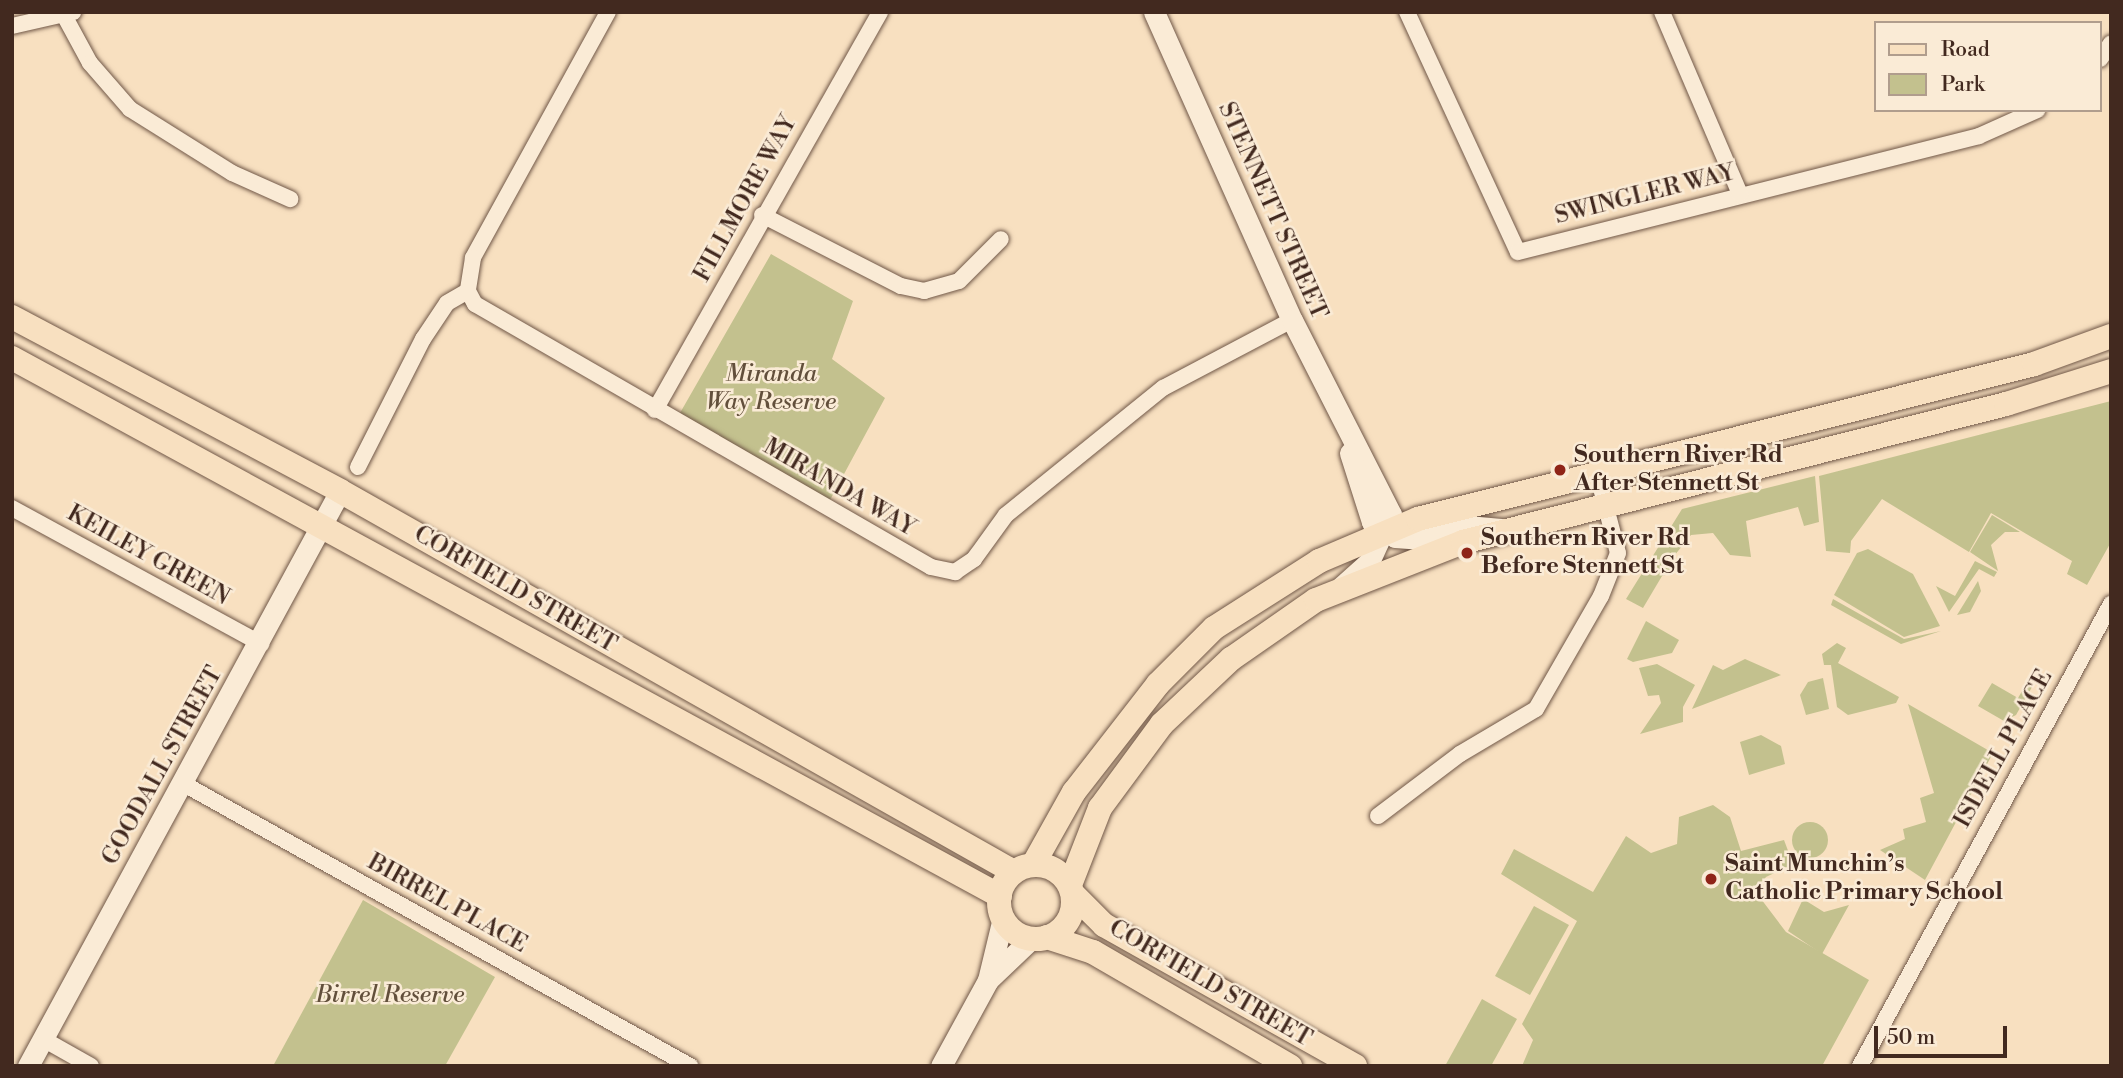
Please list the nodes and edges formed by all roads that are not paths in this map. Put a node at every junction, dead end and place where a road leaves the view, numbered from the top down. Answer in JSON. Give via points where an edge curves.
{"nodes":[{"id":1,"x":608,"y":12,"type":"edge"},
{"id":2,"x":880,"y":12,"type":"edge"},
{"id":3,"x":1154,"y":12,"type":"edge"},
{"id":4,"x":1407,"y":12,"type":"edge"},
{"id":5,"x":1662,"y":12,"type":"edge"},
{"id":6,"x":69,"y":14,"type":"edge"},
{"id":7,"x":12,"y":26,"type":"edge"},
{"id":8,"x":2033,"y":112,"type":"edge"},
{"id":9,"x":1740,"y":194,"type":"junction"},
{"id":10,"x":290,"y":199,"type":"dead end"},
{"id":11,"x":762,"y":215,"type":"junction"},
{"id":12,"x":1001,"y":239,"type":"dead end"},
{"id":13,"x":468,"y":291,"type":"junction"},
{"id":14,"x":12,"y":317,"type":"edge"},
{"id":15,"x":1293,"y":320,"type":"junction"},
{"id":16,"x":2111,"y":336,"type":"edge"},
{"id":17,"x":12,"y":358,"type":"edge"},
{"id":18,"x":2111,"y":371,"type":"edge"},
{"id":19,"x":655,"y":410,"type":"junction"},
{"id":20,"x":358,"y":467,"type":"dead end"},
{"id":21,"x":1597,"y":473,"type":"junction"},
{"id":22,"x":340,"y":491,"type":"junction"},
{"id":23,"x":1605,"y":503,"type":"junction"},
{"id":24,"x":12,"y":508,"type":"edge"},
{"id":25,"x":322,"y":527,"type":"junction"},
{"id":26,"x":1385,"y":530,"type":"junction"},
{"id":27,"x":1508,"y":530,"type":"junction"},
{"id":28,"x":1341,"y":587,"type":"junction"},
{"id":29,"x":2111,"y":604,"type":"edge"},
{"id":30,"x":261,"y":645,"type":"junction"},
{"id":31,"x":182,"y":783,"type":"junction"},
{"id":32,"x":1378,"y":816,"type":"dead end"},
{"id":33,"x":1024,"y":869,"type":"junction"},
{"id":34,"x":1071,"y":890,"type":"junction"},
{"id":35,"x":1001,"y":907,"type":"junction"},
{"id":36,"x":1040,"y":938,"type":"junction"},
{"id":37,"x":988,"y":980,"type":"junction"},
{"id":38,"x":43,"y":1039,"type":"junction"},
{"id":39,"x":28,"y":1066,"type":"edge"},
{"id":40,"x":91,"y":1066,"type":"edge"},
{"id":41,"x":690,"y":1066,"type":"edge"},
{"id":42,"x":941,"y":1066,"type":"edge"},
{"id":43,"x":1290,"y":1066,"type":"edge"},
{"id":44,"x":1355,"y":1066,"type":"edge"},
{"id":45,"x":1860,"y":1066,"type":"edge"}],
"edges":[{"from":1,"to":13,"type":"street","via":[[473,258]]},
{"from":2,"to":11,"type":"street","name":"FILLMORE WAY","via":[[864,50]]},
{"from":3,"to":15,"type":"street","name":"STENNETT STREET"},
{"from":4,"to":9,"type":"street","name":"SWINGLER WAY","via":[[1518,252]]},
{"from":5,"to":9,"type":"street"},
{"from":6,"to":7,"type":"street"},
{"from":6,"to":10,"type":"street","via":[[90,63],[130,109],[232,173]]},
{"from":8,"to":9,"type":"street","name":"SWINGLER WAY","via":[[1979,136]]},
{"from":11,"to":12,"type":"street","via":[[901,286],[924,291],[959,281]]},
{"from":11,"to":19,"type":"street","name":"FILLMORE WAY"},
{"from":13,"to":19,"type":"street","name":"MIRANDA WAY","via":[[487,317]]},
{"from":13,"to":20,"type":"street","via":[[447,303],[424,339]]},
{"from":14,"to":22,"type":"main road","name":"CORFIELD STREET"},
{"from":15,"to":19,"type":"street","name":"MIRANDA WAY","via":[[1163,388],[1006,515],[974,559],[955,572],[931,567]]},
{"from":15,"to":26,"type":"street","name":"STENNETT STREET","via":[[1345,430],[1366,511]]},
{"from":16,"to":21,"type":"main road","via":[[2034,364]]},
{"from":17,"to":25,"type":"main road","name":"CORFIELD STREET"},
{"from":18,"to":23,"type":"main road","via":[[2006,404]]},
{"from":21,"to":23,"type":"street"},
{"from":21,"to":26,"type":"main road"},
{"from":22,"to":25,"type":"street","name":"GOODALL STREET"},
{"from":22,"to":33,"type":"main road","name":"CORFIELD STREET"},
{"from":23,"to":27,"type":"main road"},
{"from":23,"to":32,"type":"street","via":[[1618,554],[1611,576],[1536,709],[1460,754]]},
{"from":24,"to":30,"type":"street","name":"KEILEY GREEN"},
{"from":25,"to":30,"type":"street","name":"GOODALL STREET"},
{"from":25,"to":35,"type":"main road","name":"CORFIELD STREET"},
{"from":26,"to":27,"type":"street","via":[[1404,540],[1467,526]]},
{"from":26,"to":28,"type":"street","via":[[1369,562]]},
{"from":26,"to":33,"type":"main road","via":[[1263,593],[1214,628],[1158,684],[1074,792]]},
{"from":27,"to":28,"type":"main road"},
{"from":28,"to":34,"type":"main road","via":[[1261,634],[1163,724],[1100,808]]},
{"from":29,"to":45,"type":"street","name":"ISDELL PLACE"},
{"from":30,"to":31,"type":"street","name":"GOODALL STREET"},
{"from":31,"to":38,"type":"street","name":"GOODALL STREET"},
{"from":31,"to":41,"type":"street","name":"BIRREL PLACE"},
{"from":33,"to":34,"type":"main road","via":[[1055,869]]},
{"from":33,"to":35,"type":"main road"},
{"from":34,"to":36,"type":"main road","via":[[1071,915]]},
{"from":34,"to":44,"type":"main road","name":"CORFIELD STREET","via":[[1104,925]]},
{"from":35,"to":36,"type":"main road"},
{"from":35,"to":37,"type":"street"},
{"from":36,"to":37,"type":"street"},
{"from":36,"to":43,"type":"main road","name":"CORFIELD STREET","via":[[1093,952]]},
{"from":37,"to":42,"type":"street"},
{"from":38,"to":39,"type":"street","name":"GOODALL STREET"},
{"from":38,"to":40,"type":"street"}]}
